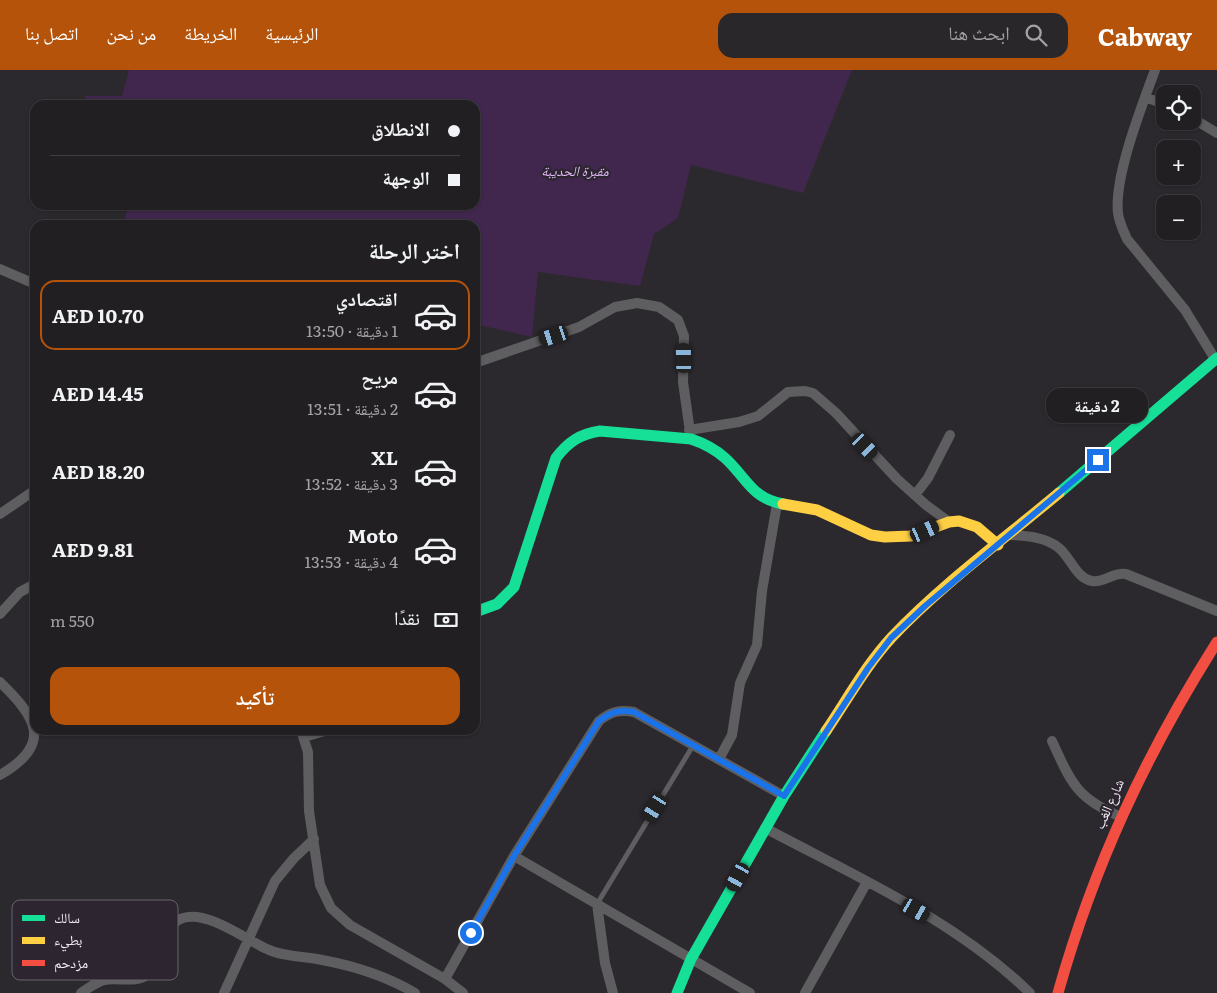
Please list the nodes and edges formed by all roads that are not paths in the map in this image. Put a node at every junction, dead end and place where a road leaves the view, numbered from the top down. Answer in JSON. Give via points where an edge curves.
{"nodes":[{"id":1,"x":1155,"y":70,"type":"edge"},
{"id":2,"x":1146,"y":96,"type":"junction"},
{"id":3,"x":1156,"y":101,"type":"edge"},
{"id":4,"x":1201,"y":123,"type":"edge"},
{"id":5,"x":1217,"y":133,"type":"edge"},
{"id":6,"x":0,"y":269,"type":"edge"},
{"id":7,"x":30,"y":282,"type":"edge"},
{"id":8,"x":1216,"y":358,"type":"edge"},
{"id":9,"x":480,"y":361,"type":"edge"},
{"id":10,"x":690,"y":435,"type":"junction"},
{"id":11,"x":950,"y":435,"type":"dead end"},
{"id":12,"x":30,"y":493,"type":"edge"},
{"id":13,"x":915,"y":495,"type":"junction"},
{"id":14,"x":777,"y":504,"type":"junction"},
{"id":15,"x":0,"y":514,"type":"edge"},
{"id":16,"x":949,"y":522,"type":"junction"},
{"id":17,"x":1011,"y":535,"type":"junction"},
{"id":18,"x":998,"y":545,"type":"junction"},
{"id":19,"x":30,"y":587,"type":"edge"},
{"id":20,"x":480,"y":610,"type":"edge"},
{"id":21,"x":1217,"y":611,"type":"edge"},
{"id":22,"x":0,"y":614,"type":"edge"},
{"id":23,"x":1217,"y":642,"type":"edge"},
{"id":24,"x":0,"y":682,"type":"edge"},
{"id":25,"x":30,"y":715,"type":"edge"},
{"id":26,"x":33,"y":735,"type":"edge"},
{"id":27,"x":303,"y":735,"type":"edge"},
{"id":28,"x":1052,"y":741,"type":"dead end"},
{"id":29,"x":694,"y":744,"type":"junction"},
{"id":30,"x":719,"y":759,"type":"junction"},
{"id":31,"x":0,"y":775,"type":"edge"},
{"id":32,"x":784,"y":796,"type":"junction"},
{"id":33,"x":1119,"y":816,"type":"junction"},
{"id":34,"x":765,"y":828,"type":"junction"},
{"id":35,"x":314,"y":839,"type":"junction"},
{"id":36,"x":514,"y":856,"type":"junction"},
{"id":37,"x":867,"y":882,"type":"junction"},
{"id":38,"x":597,"y":904,"type":"junction"},
{"id":39,"x":178,"y":920,"type":"edge"},
{"id":40,"x":248,"y":939,"type":"junction"},
{"id":41,"x":692,"y":958,"type":"junction"},
{"id":42,"x":444,"y":979,"type":"junction"},
{"id":43,"x":120,"y":980,"type":"edge"},
{"id":44,"x":81,"y":993,"type":"edge"},
{"id":45,"x":224,"y":993,"type":"edge"},
{"id":46,"x":415,"y":993,"type":"edge"},
{"id":47,"x":463,"y":993,"type":"edge"},
{"id":48,"x":614,"y":993,"type":"edge"},
{"id":49,"x":677,"y":993,"type":"edge"},
{"id":50,"x":750,"y":993,"type":"edge"},
{"id":51,"x":805,"y":993,"type":"edge"},
{"id":52,"x":1030,"y":993,"type":"edge"},
{"id":53,"x":1059,"y":993,"type":"edge"}],
"edges":[{"from":1,"to":2,"type":"street"},
{"from":2,"to":3,"type":"street"},
{"from":2,"to":8,"type":"street","via":[[1124,169],[1118,212],[1121,225],[1127,239],[1185,310]]},
{"from":4,"to":5,"type":"street"},
{"from":6,"to":7,"type":"street"},
{"from":8,"to":17,"type":"street"},
{"from":9,"to":10,"type":"street","via":[[579,327],[615,307],[638,303],[659,307],[678,320],[684,336],[683,382]]},
{"from":10,"to":13,"type":"street","via":[[758,416],[788,392],[805,390],[820,398],[836,413],[854,436]]},
{"from":10,"to":14,"type":"street","via":[[725,458],[759,497]]},
{"from":10,"to":20,"type":"street","via":[[600,431],[574,439],[556,458],[514,587],[497,604]]},
{"from":11,"to":13,"type":"street","via":[[928,478]]},
{"from":12,"to":15,"type":"street"},
{"from":13,"to":16,"type":"street"},
{"from":14,"to":16,"type":"street","via":[[817,510],[871,535],[885,537],[911,536]]},
{"from":14,"to":30,"type":"street","via":[[762,591],[757,645],[740,682],[732,735]]},
{"from":16,"to":18,"type":"street","via":[[959,521],[977,527]]},
{"from":17,"to":18,"type":"street"},
{"from":17,"to":21,"type":"street","via":[[1029,536],[1058,546],[1082,577],[1092,581],[1126,574]]},
{"from":18,"to":32,"type":"street","via":[[891,638]]},
{"from":19,"to":22,"type":"street","via":[[20,592]]},
{"from":23,"to":33,"type":"street","name":"شارع الغب","via":[[1151,750]]},
{"from":24,"to":25,"type":"street"},
{"from":26,"to":31,"type":"street","via":[[27,754]]},
{"from":27,"to":35,"type":"street","via":[[308,752],[309,811]]},
{"from":28,"to":33,"type":"street","via":[[1079,792],[1094,805]]},
{"from":29,"to":30,"type":"street"},
{"from":29,"to":36,"type":"street","via":[[634,712],[615,711],[607,715],[599,721]]},
{"from":29,"to":38,"type":"lane"},
{"from":30,"to":32,"type":"street"},
{"from":32,"to":34,"type":"street"},
{"from":33,"to":53,"type":"street","name":"شارع الغب","via":[[1070,950]]},
{"from":34,"to":37,"type":"street"},
{"from":34,"to":41,"type":"street"},
{"from":35,"to":40,"type":"street","via":[[275,881]]},
{"from":35,"to":42,"type":"street","via":[[320,885],[331,908],[350,925]]},
{"from":36,"to":38,"type":"street"},
{"from":36,"to":42,"type":"street"},
{"from":37,"to":51,"type":"street"},
{"from":37,"to":52,"type":"street","via":[[966,939]]},
{"from":38,"to":41,"type":"street"},
{"from":38,"to":48,"type":"street","via":[[605,963]]},
{"from":39,"to":40,"type":"street","via":[[200,917]]},
{"from":40,"to":45,"type":"street"},
{"from":40,"to":46,"type":"street","via":[[280,953],[326,960],[370,972]]},
{"from":41,"to":49,"type":"street"},
{"from":41,"to":50,"type":"street"},
{"from":42,"to":47,"type":"street"},
{"from":43,"to":44,"type":"street","via":[[101,981]]}]}
